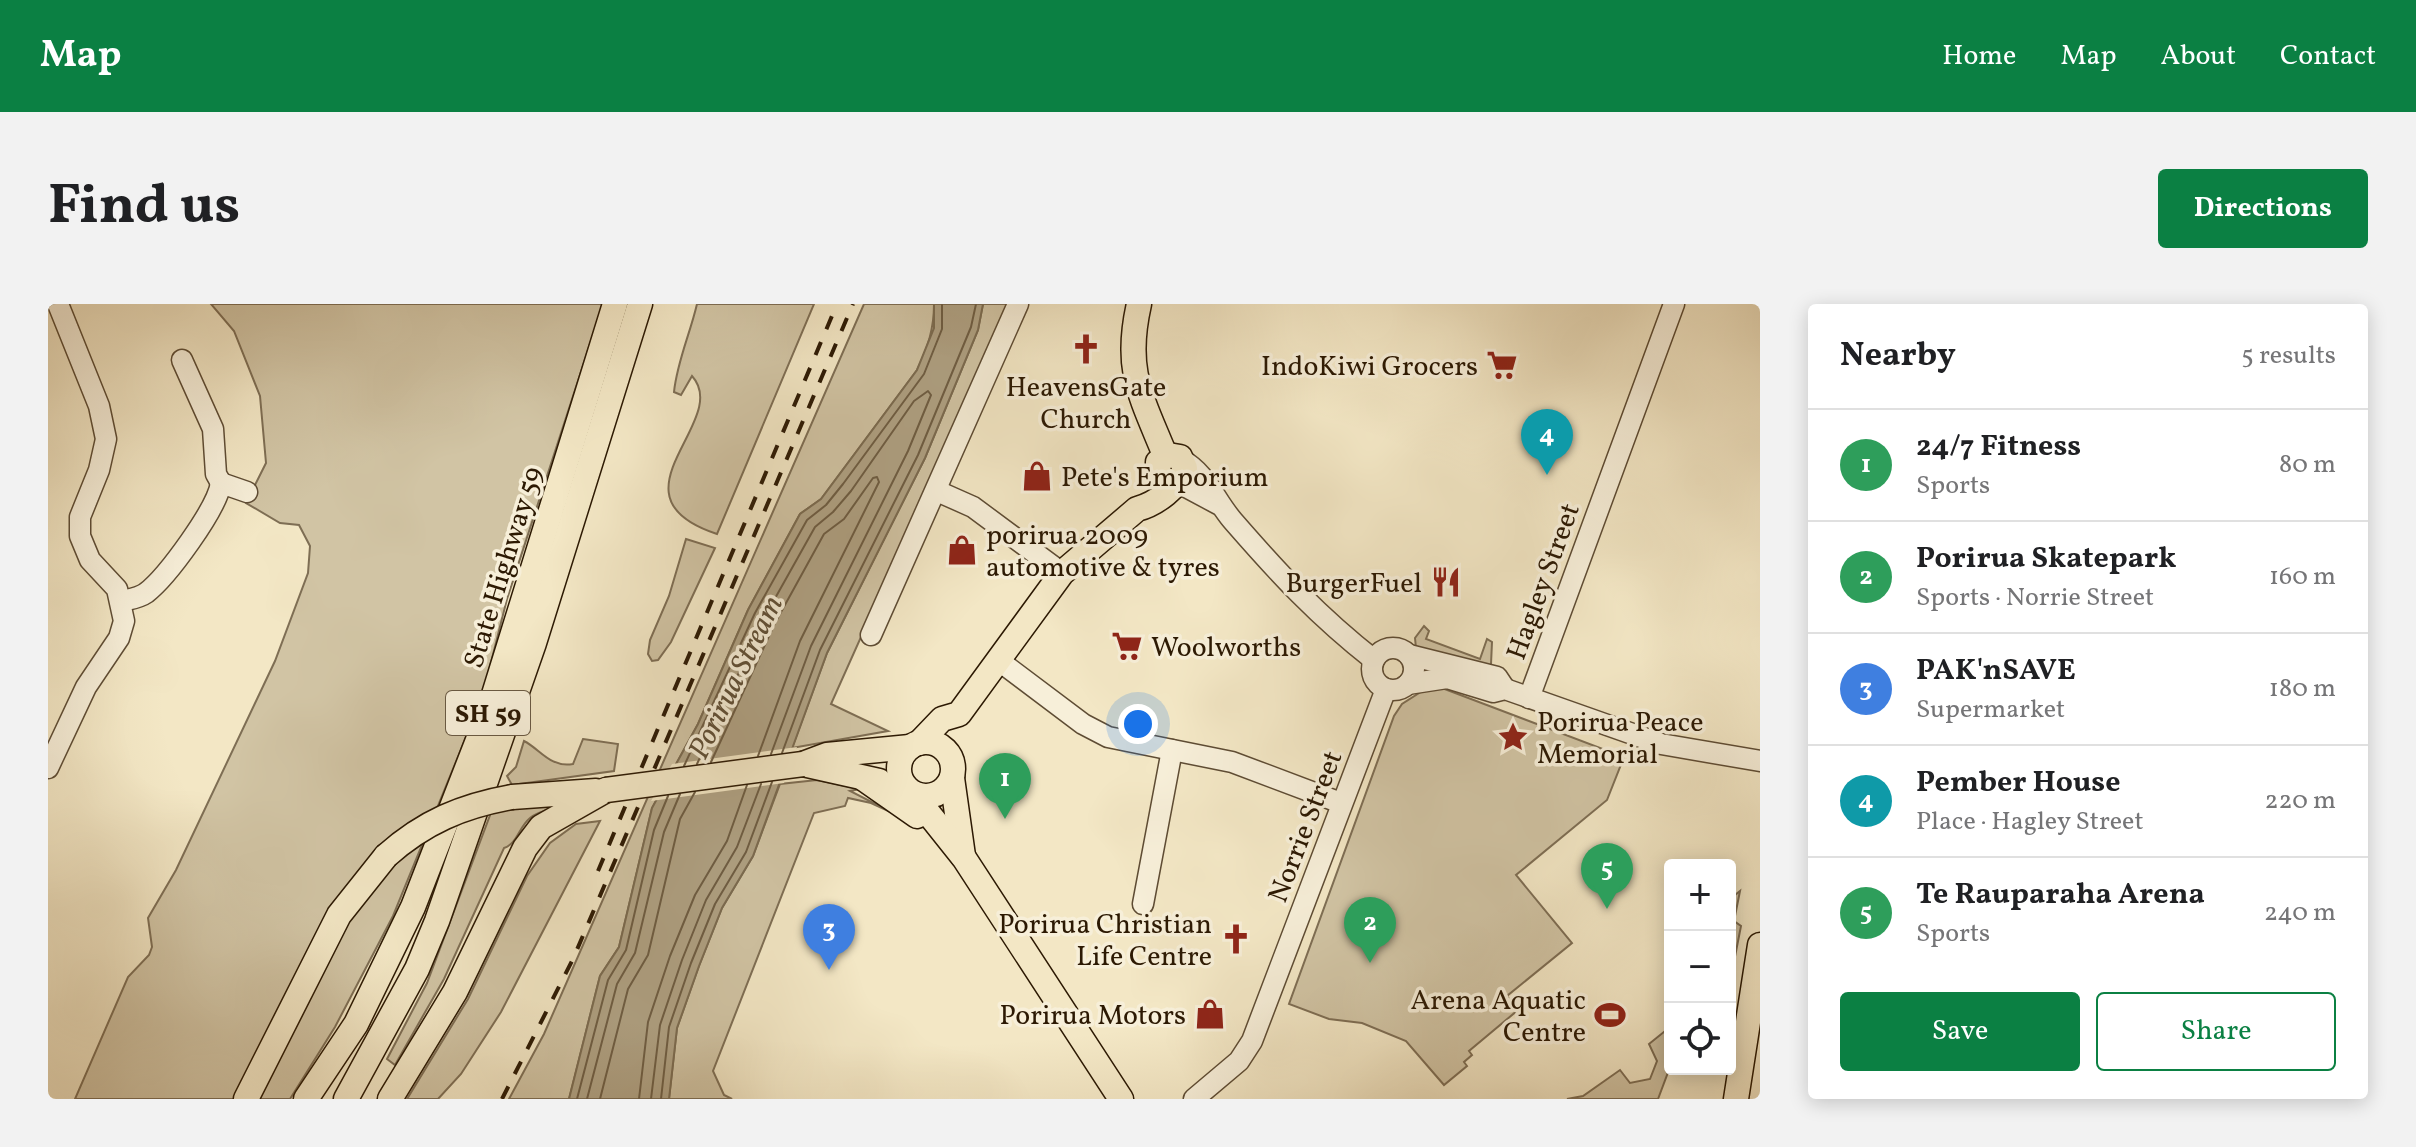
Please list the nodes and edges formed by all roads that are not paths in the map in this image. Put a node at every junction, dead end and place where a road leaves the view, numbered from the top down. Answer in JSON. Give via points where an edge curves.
{"nodes":[{"id":1,"x":58,"y":304,"type":"edge"},
{"id":2,"x":615,"y":304,"type":"edge"},
{"id":3,"x":640,"y":304,"type":"edge"},
{"id":4,"x":1018,"y":304,"type":"edge"},
{"id":5,"x":1139,"y":304,"type":"edge"},
{"id":6,"x":1674,"y":304,"type":"edge"},
{"id":7,"x":182,"y":360,"type":"dead end"},
{"id":8,"x":1171,"y":469,"type":"junction"},
{"id":9,"x":221,"y":483,"type":"junction"},
{"id":10,"x":937,"y":491,"type":"junction"},
{"id":11,"x":247,"y":492,"type":"dead end"},
{"id":12,"x":1062,"y":573,"type":"junction"},
{"id":13,"x":122,"y":601,"type":"junction"},
{"id":14,"x":871,"y":635,"type":"dead end"},
{"id":15,"x":1409,"y":655,"type":"junction"},
{"id":16,"x":998,"y":660,"type":"junction"},
{"id":17,"x":1374,"y":660,"type":"junction"},
{"id":18,"x":1408,"y":684,"type":"junction"},
{"id":19,"x":1386,"y":689,"type":"junction"},
{"id":20,"x":1505,"y":689,"type":"junction"},
{"id":21,"x":1529,"y":698,"type":"junction"},
{"id":22,"x":959,"y":714,"type":"junction"},
{"id":23,"x":914,"y":745,"type":"junction"},
{"id":24,"x":1172,"y":750,"type":"junction"},
{"id":25,"x":1760,"y":761,"type":"edge"},
{"id":26,"x":803,"y":764,"type":"junction"},
{"id":27,"x":48,"y":768,"type":"edge"},
{"id":28,"x":952,"y":771,"type":"junction"},
{"id":29,"x":864,"y":779,"type":"junction"},
{"id":30,"x":606,"y":790,"type":"junction"},
{"id":31,"x":912,"y":792,"type":"junction"},
{"id":32,"x":1341,"y":803,"type":"junction"},
{"id":33,"x":964,"y":858,"type":"junction"},
{"id":34,"x":1143,"y":904,"type":"dead end"},
{"id":35,"x":1760,"y":945,"type":"edge"},
{"id":36,"x":246,"y":1099,"type":"edge"},
{"id":37,"x":306,"y":1099,"type":"edge"},
{"id":38,"x":346,"y":1099,"type":"edge"},
{"id":39,"x":390,"y":1099,"type":"edge"},
{"id":40,"x":1121,"y":1099,"type":"edge"},
{"id":41,"x":1194,"y":1099,"type":"edge"},
{"id":42,"x":1736,"y":1099,"type":"edge"}],
"edges":[{"from":1,"to":13,"type":"street","via":[[99,406],[106,439],[80,517],[80,536],[90,560]]},
{"from":2,"to":37,"type":"main road","name":"State Highway 59","number":"SH 59","via":[[487,717],[413,907],[356,1024]]},
{"from":3,"to":38,"type":"main road","name":"State Highway 59","number":"SH 59","via":[[529,657],[437,921],[417,969]]},
{"from":4,"to":10,"type":"street"},
{"from":5,"to":8,"type":"main road","via":[[1132,366]]},
{"from":6,"to":21,"type":"street","name":"Hagley Street"},
{"from":7,"to":9,"type":"street","via":[[213,429]]},
{"from":8,"to":12,"type":"main road","via":[[1139,496],[1137,509]]},
{"from":8,"to":17,"type":"street","via":[[1197,468],[1218,504],[1319,616]]},
{"from":9,"to":11,"type":"street"},
{"from":9,"to":13,"type":"street","via":[[209,515],[157,581],[142,595]]},
{"from":10,"to":12,"type":"street","via":[[973,507]]},
{"from":10,"to":14,"type":"street"},
{"from":12,"to":16,"type":"main road"},
{"from":13,"to":27,"type":"street","via":[[119,638],[86,687]]},
{"from":15,"to":17,"type":"street","via":[[1392,648]]},
{"from":15,"to":18,"type":"street","via":[[1414,667]]},
{"from":15,"to":20,"type":"street","via":[[1497,677]]},
{"from":16,"to":22,"type":"main road"},
{"from":16,"to":24,"type":"street","via":[[1099,733]]},
{"from":17,"to":19,"type":"street","via":[[1374,677]]},
{"from":18,"to":19,"type":"street"},
{"from":18,"to":20,"type":"street","via":[[1447,678],[1493,692]]},
{"from":19,"to":32,"type":"street","name":"Norrie Street"},
{"from":20,"to":21,"type":"street"},
{"from":21,"to":25,"type":"street","via":[[1661,744]]},
{"from":22,"to":23,"type":"main road","via":[[942,719]]},
{"from":22,"to":28,"type":"main road","via":[[962,731]]},
{"from":23,"to":26,"type":"main road","via":[[827,755]]},
{"from":23,"to":28,"type":"main road","via":[[938,745]]},
{"from":23,"to":31,"type":"main road","via":[[903,754],[899,769]]},
{"from":24,"to":32,"type":"street","via":[[1252,768]]},
{"from":24,"to":34,"type":"street"},
{"from":26,"to":29,"type":"main road"},
{"from":26,"to":30,"type":"main road","bridge":true},
{"from":28,"to":31,"type":"main road","via":[[936,795]]},
{"from":28,"to":33,"type":"main road"},
{"from":29,"to":31,"type":"main road"},
{"from":29,"to":33,"type":"main road","via":[[910,810]]},
{"from":30,"to":36,"type":"main road","bridge":true,"via":[[512,797],[454,811],[409,835],[339,915]]},
{"from":30,"to":39,"type":"main road","via":[[541,827],[515,862],[455,992]]},
{"from":31,"to":33,"type":"main road"},
{"from":32,"to":41,"type":"street","name":"Norrie Street","via":[[1252,1041],[1239,1061]]},
{"from":33,"to":40,"type":"main road"},
{"from":35,"to":42,"type":"main road"}]}
